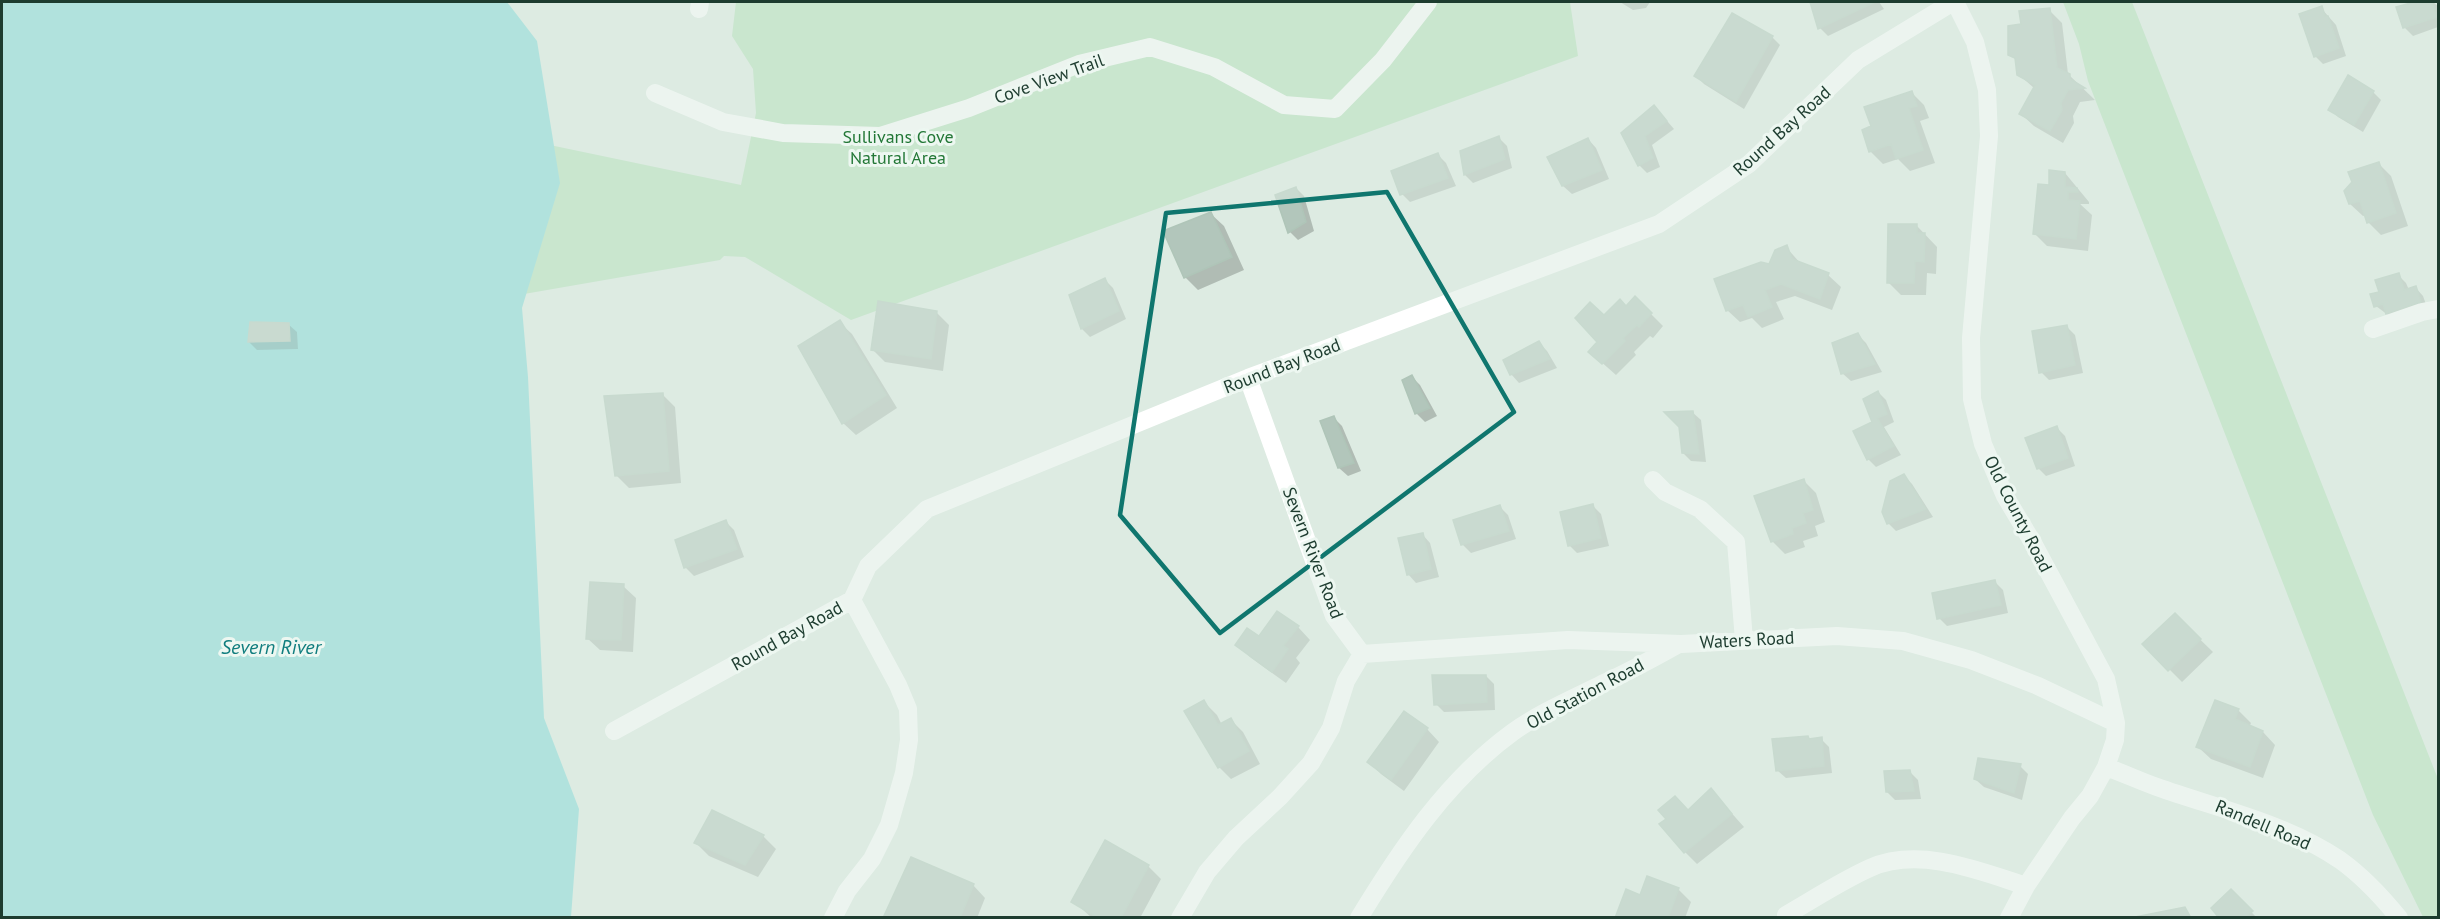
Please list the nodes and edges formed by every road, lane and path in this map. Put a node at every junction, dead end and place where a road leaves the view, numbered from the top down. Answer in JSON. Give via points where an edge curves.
{"nodes":[{"id":1,"x":1428,"y":2,"type":"edge"},
{"id":2,"x":1954,"y":2,"type":"edge"},
{"id":3,"x":655,"y":93,"type":"dead end"},
{"id":4,"x":2439,"y":309,"type":"edge"},
{"id":5,"x":2373,"y":329,"type":"dead end"},
{"id":6,"x":1248,"y":378,"type":"junction"},
{"id":7,"x":1653,"y":480,"type":"dead end"},
{"id":8,"x":852,"y":600,"type":"junction"},
{"id":9,"x":1744,"y":640,"type":"junction"},
{"id":10,"x":1681,"y":644,"type":"junction"},
{"id":11,"x":1362,"y":654,"type":"junction"},
{"id":12,"x":2116,"y":723,"type":"junction"},
{"id":13,"x":614,"y":731,"type":"dead end"},
{"id":14,"x":2106,"y":767,"type":"junction"},
{"id":15,"x":2026,"y":885,"type":"junction"},
{"id":16,"x":1786,"y":915,"type":"dead end"},
{"id":17,"x":833,"y":918,"type":"edge"},
{"id":18,"x":1179,"y":918,"type":"edge"},
{"id":19,"x":1359,"y":918,"type":"edge"},
{"id":20,"x":2009,"y":918,"type":"edge"},
{"id":21,"x":2399,"y":918,"type":"edge"}],
"edges":[{"from":1,"to":3,"type":"street","name":"Cove View Trail","via":[[1383,60],[1335,109],[1284,105],[1214,67],[1150,47],[1079,64],[969,108],[880,136],[783,133],[723,122]]},
{"from":2,"to":6,"type":"street","name":"Round Bay Road","via":[[1858,60],[1749,164],[1659,224]]},
{"from":2,"to":12,"type":"street","name":"Old County Road","via":[[1975,42],[1987,90],[1989,136],[1971,338],[1972,399],[1983,444],[2005,496],[2106,679]]},
{"from":4,"to":5,"type":"street"},
{"from":6,"to":8,"type":"street","name":"Round Bay Road","via":[[927,509],[868,566]]},
{"from":6,"to":11,"type":"street","name":"Severn River Road","via":[[1334,616]]},
{"from":7,"to":9,"type":"street","via":[[1665,492],[1700,509],[1736,542]]},
{"from":8,"to":13,"type":"street","name":"Round Bay Road"},
{"from":8,"to":17,"type":"street","via":[[905,701],[909,740],[889,825]]},
{"from":9,"to":10,"type":"street","name":"Waters Road"},
{"from":9,"to":12,"type":"street","name":"Waters Road","via":[[1837,636],[1903,641],[1971,660]]},
{"from":10,"to":11,"type":"street","name":"Waters Road","via":[[1568,640]]},
{"from":10,"to":19,"type":"street","name":"Old Station Road","via":[[1560,703],[1514,731],[1475,762],[1425,819]]},
{"from":11,"to":18,"type":"street","via":[[1346,681],[1331,728],[1311,763],[1207,872]]},
{"from":12,"to":14,"type":"street","name":"Old County Road"},
{"from":14,"to":15,"type":"street","name":"Old County Road","via":[[2090,796]]},
{"from":14,"to":21,"type":"street","name":"Randell Road","via":[[2295,836],[2340,861]]},
{"from":15,"to":16,"type":"street","via":[[1960,864],[1911,859],[1872,867]]},
{"from":15,"to":20,"type":"street","name":"Old County Road"}]}
